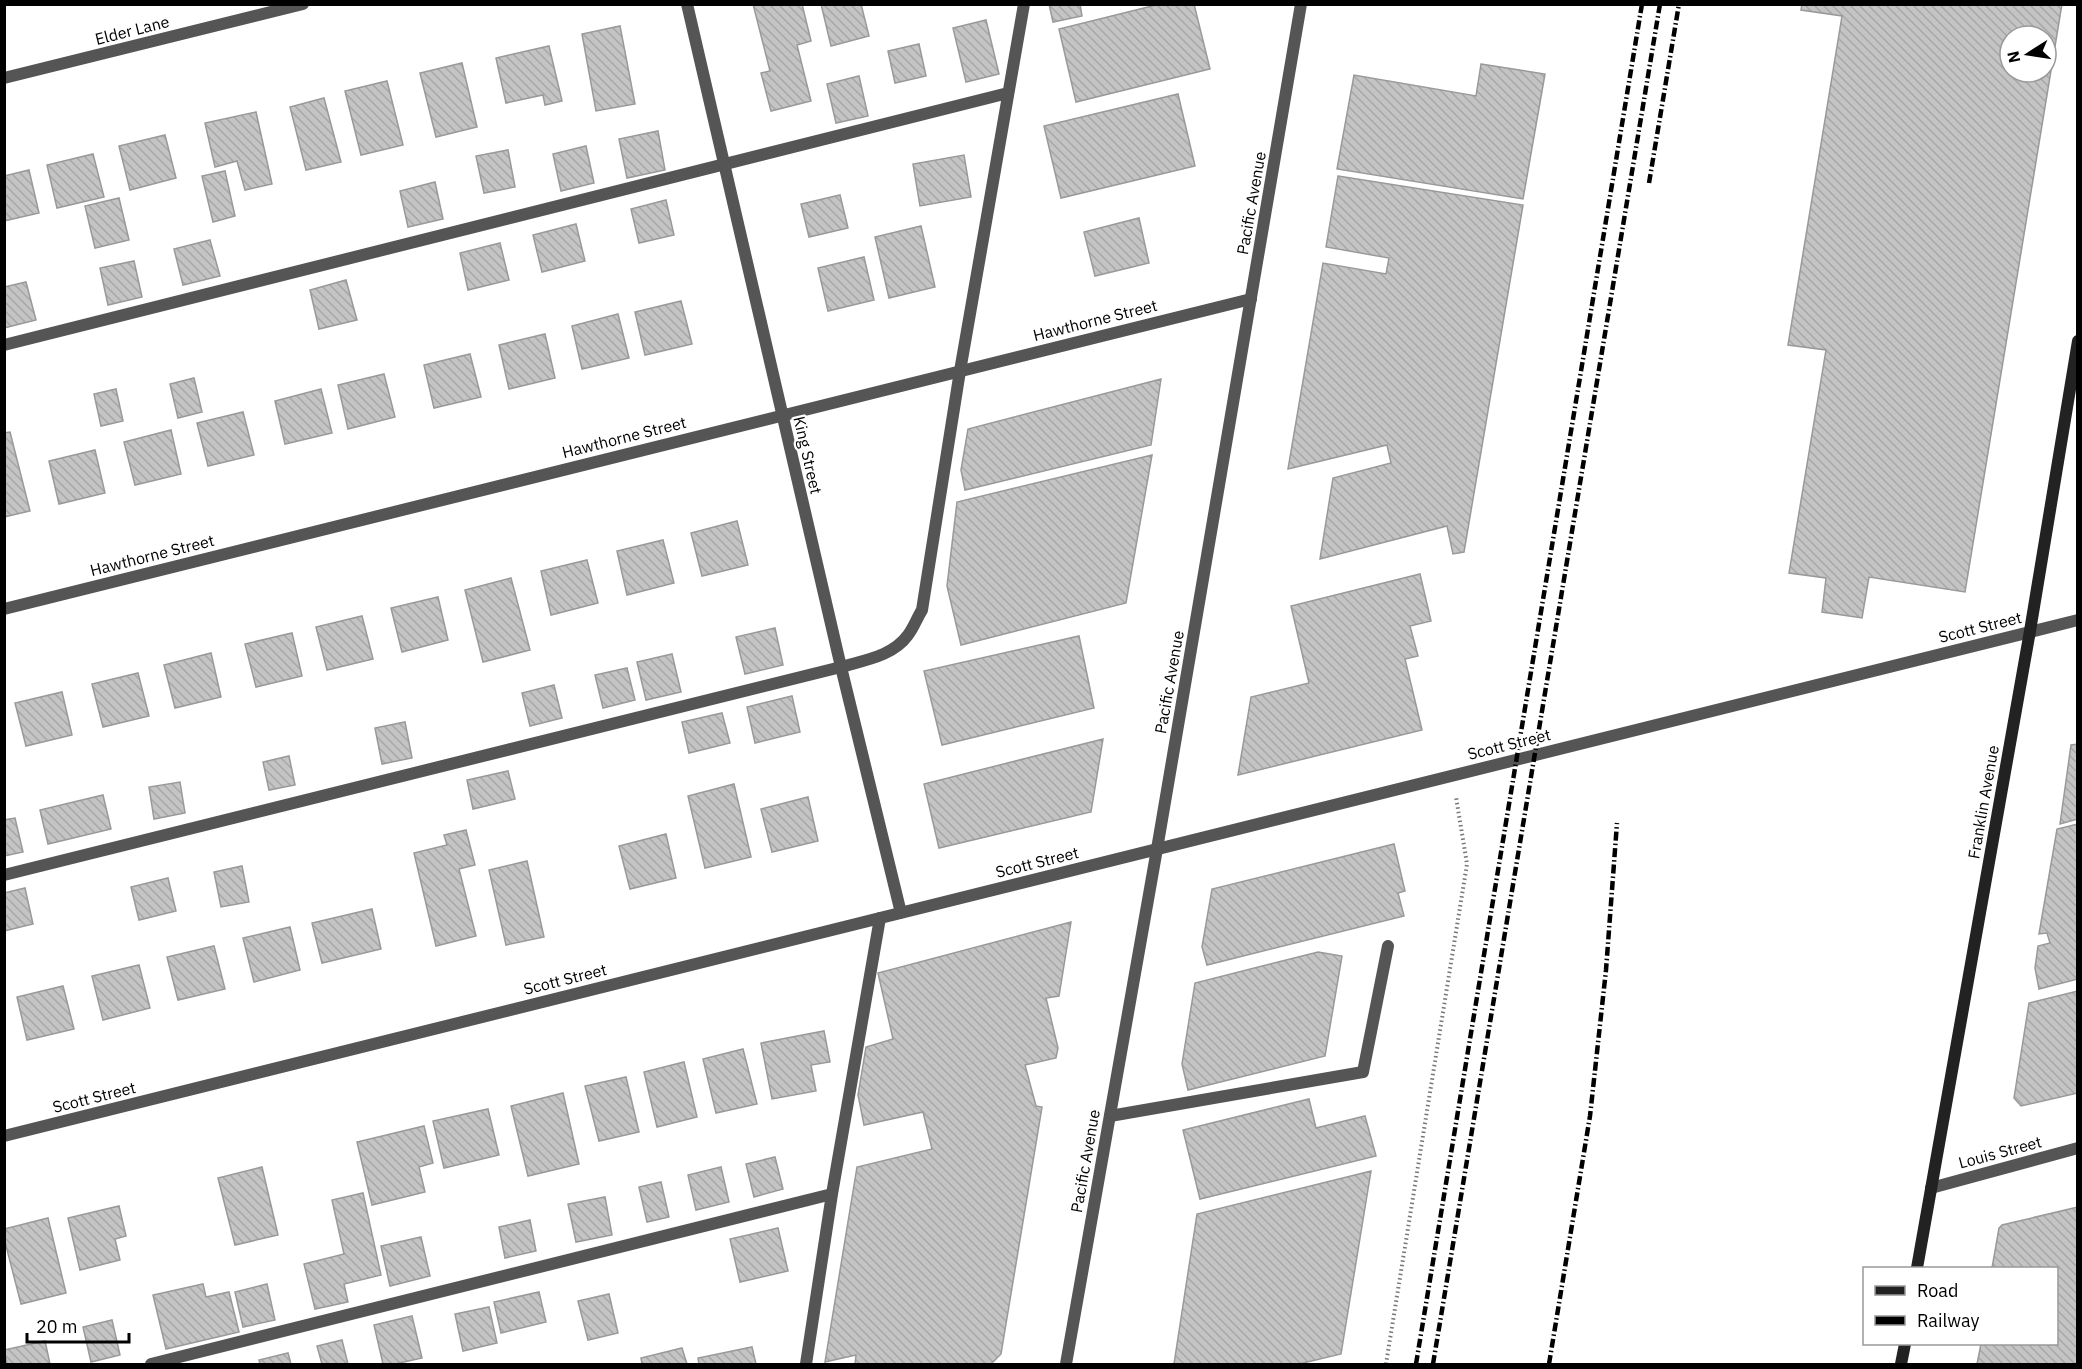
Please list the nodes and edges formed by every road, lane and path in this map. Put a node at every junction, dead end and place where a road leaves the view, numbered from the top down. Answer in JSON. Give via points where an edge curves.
{"nodes":[{"id":1,"x":303,"y":4,"type":"edge"},
{"id":2,"x":687,"y":4,"type":"edge"},
{"id":3,"x":1024,"y":4,"type":"edge"},
{"id":4,"x":1301,"y":4,"type":"edge"},
{"id":5,"x":4,"y":78,"type":"edge"},
{"id":6,"x":1008,"y":93,"type":"junction"},
{"id":7,"x":724,"y":164,"type":"junction"},
{"id":8,"x":1251,"y":299,"type":"junction"},
{"id":9,"x":2078,"y":341,"type":"edge"},
{"id":10,"x":4,"y":345,"type":"edge"},
{"id":11,"x":960,"y":370,"type":"junction"},
{"id":12,"x":782,"y":414,"type":"junction"},
{"id":13,"x":4,"y":609,"type":"edge"},
{"id":14,"x":2078,"y":620,"type":"edge"},
{"id":15,"x":2030,"y":632,"type":"junction"},
{"id":16,"x":841,"y":667,"type":"junction"},
{"id":17,"x":1452,"y":776,"type":"junction"},
{"id":18,"x":1157,"y":849,"type":"junction"},
{"id":19,"x":4,"y":874,"type":"edge"},
{"id":20,"x":901,"y":913,"type":"junction"},
{"id":21,"x":880,"y":918,"type":"junction"},
{"id":22,"x":1388,"y":946,"type":"dead end"},
{"id":23,"x":1110,"y":1116,"type":"junction"},
{"id":24,"x":4,"y":1136,"type":"edge"},
{"id":25,"x":2078,"y":1148,"type":"edge"},
{"id":26,"x":1931,"y":1188,"type":"junction"},
{"id":27,"x":832,"y":1194,"type":"junction"},
{"id":28,"x":1917,"y":1267,"type":"edge"},
{"id":29,"x":1905,"y":1345,"type":"edge"},
{"id":30,"x":151,"y":1365,"type":"edge"},
{"id":31,"x":806,"y":1365,"type":"edge"},
{"id":32,"x":1066,"y":1365,"type":"edge"},
{"id":33,"x":1386,"y":1365,"type":"edge"},
{"id":34,"x":1901,"y":1365,"type":"edge"}],
"edges":[{"from":1,"to":5,"type":"street","name":"Elder Lane"},
{"from":2,"to":7,"type":"street","name":"King Street"},
{"from":3,"to":6,"type":"street"},
{"from":4,"to":8,"type":"street","name":"Pacific Avenue"},
{"from":6,"to":7,"type":"street"},
{"from":6,"to":11,"type":"street"},
{"from":7,"to":10,"type":"street"},
{"from":7,"to":12,"type":"street","name":"King Street"},
{"from":8,"to":11,"type":"street","name":"Hawthorne Street"},
{"from":8,"to":18,"type":"street","name":"Pacific Avenue"},
{"from":9,"to":15,"type":"main road","name":"Franklin Avenue"},
{"from":11,"to":12,"type":"street","name":"Hawthorne Street"},
{"from":11,"to":16,"type":"street","via":[[922,610],[899,645],[884,654]]},
{"from":12,"to":13,"type":"street","name":"Hawthorne Street"},
{"from":12,"to":16,"type":"street","name":"King Street"},
{"from":14,"to":15,"type":"street","name":"Scott Street"},
{"from":15,"to":17,"type":"street","name":"Scott Street"},
{"from":15,"to":26,"type":"main road","name":"Franklin Avenue"},
{"from":16,"to":19,"type":"street"},
{"from":16,"to":20,"type":"street","name":"King Street"},
{"from":17,"to":18,"type":"street","name":"Scott Street"},
{"from":17,"to":33,"type":"path","via":[[1467,864]]},
{"from":18,"to":20,"type":"street","name":"Scott Street"},
{"from":18,"to":23,"type":"street","name":"Pacific Avenue"},
{"from":20,"to":21,"type":"street","name":"Scott Street"},
{"from":21,"to":24,"type":"street","name":"Scott Street"},
{"from":21,"to":27,"type":"street"},
{"from":22,"to":23,"type":"street","via":[[1364,1072]]},
{"from":23,"to":32,"type":"street","name":"Pacific Avenue"},
{"from":25,"to":26,"type":"street","name":"Louis Street"},
{"from":26,"to":28,"type":"main road","name":"Franklin Avenue"},
{"from":27,"to":30,"type":"street"},
{"from":27,"to":31,"type":"street"},
{"from":29,"to":34,"type":"main road"}]}
